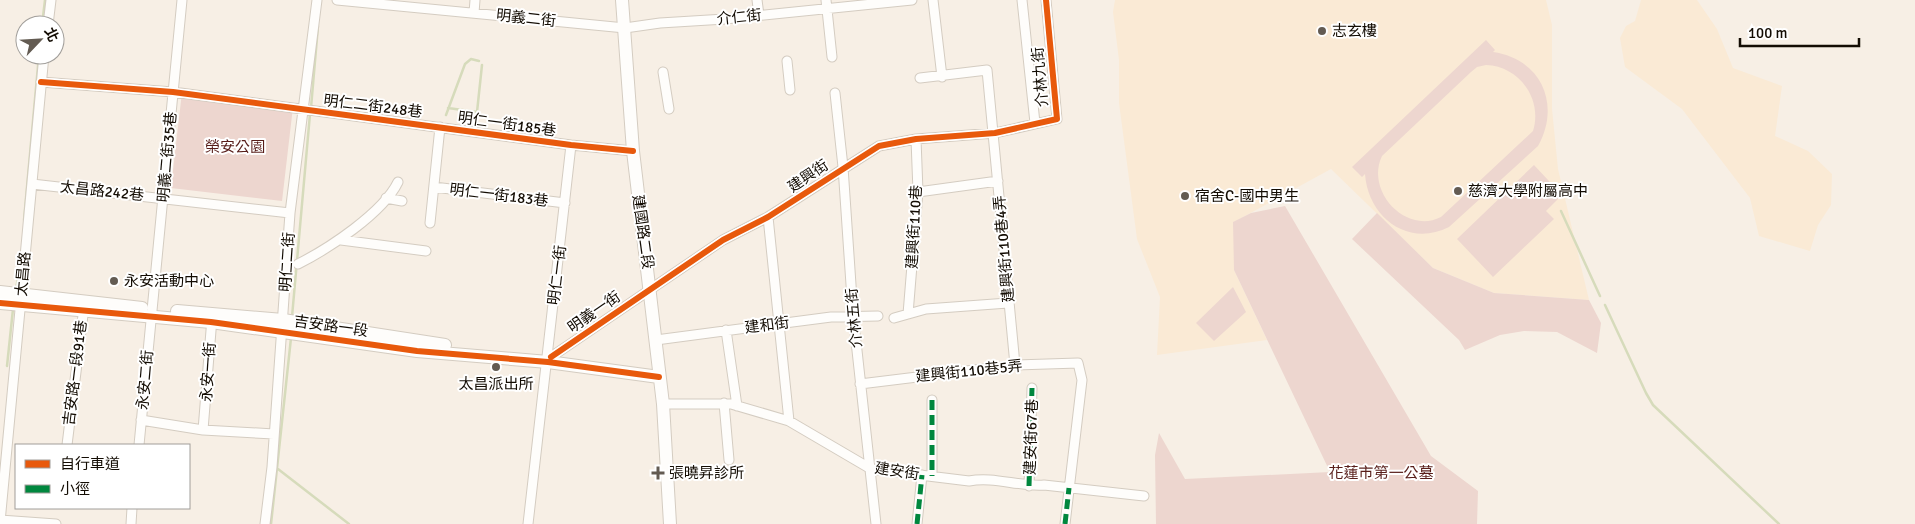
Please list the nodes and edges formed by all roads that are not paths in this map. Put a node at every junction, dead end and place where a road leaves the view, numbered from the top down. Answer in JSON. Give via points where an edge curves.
{"nodes":[{"id":1,"x":50,"y":0,"type":"edge"},
{"id":2,"x":182,"y":0,"type":"edge"},
{"id":3,"x":317,"y":0,"type":"edge"},
{"id":4,"x":337,"y":0,"type":"edge"},
{"id":5,"x":475,"y":0,"type":"edge"},
{"id":6,"x":622,"y":0,"type":"edge"},
{"id":7,"x":758,"y":0,"type":"edge"},
{"id":8,"x":912,"y":0,"type":"edge"},
{"id":9,"x":933,"y":0,"type":"edge"},
{"id":10,"x":1022,"y":0,"type":"edge"},
{"id":11,"x":1046,"y":0,"type":"edge"},
{"id":12,"x":886,"y":1,"type":"edge"},
{"id":13,"x":826,"y":4,"type":"edge"},
{"id":14,"x":474,"y":13,"type":"junction"},
{"id":15,"x":49,"y":15,"type":"edge"},
{"id":16,"x":759,"y":15,"type":"junction"},
{"id":17,"x":625,"y":28,"type":"junction"},
{"id":18,"x":832,"y":57,"type":"dead end"},
{"id":19,"x":787,"y":61,"type":"dead end"},
{"id":20,"x":43,"y":65,"type":"edge"},
{"id":21,"x":663,"y":72,"type":"dead end"},
{"id":22,"x":942,"y":77,"type":"junction"},
{"id":23,"x":920,"y":78,"type":"dead end"},
{"id":24,"x":42,"y":82,"type":"junction"},
{"id":25,"x":790,"y":90,"type":"dead end"},
{"id":26,"x":173,"y":92,"type":"junction"},
{"id":27,"x":835,"y":93,"type":"dead end"},
{"id":28,"x":669,"y":109,"type":"dead end"},
{"id":29,"x":304,"y":110,"type":"junction"},
{"id":30,"x":1035,"y":123,"type":"junction"},
{"id":31,"x":440,"y":127,"type":"junction"},
{"id":32,"x":995,"y":133,"type":"junction"},
{"id":33,"x":916,"y":138,"type":"junction"},
{"id":34,"x":571,"y":145,"type":"junction"},
{"id":35,"x":633,"y":151,"type":"junction"},
{"id":36,"x":844,"y":166,"type":"junction"},
{"id":37,"x":998,"y":181,"type":"junction"},
{"id":38,"x":398,"y":182,"type":"dead end"},
{"id":39,"x":32,"y":184,"type":"junction"},
{"id":40,"x":434,"y":187,"type":"junction"},
{"id":41,"x":918,"y":192,"type":"junction"},
{"id":42,"x":163,"y":198,"type":"junction"},
{"id":43,"x":386,"y":198,"type":"junction"},
{"id":44,"x":402,"y":201,"type":"dead end"},
{"id":45,"x":565,"y":203,"type":"junction"},
{"id":46,"x":290,"y":213,"type":"junction"},
{"id":47,"x":768,"y":217,"type":"junction"},
{"id":48,"x":430,"y":223,"type":"dead end"},
{"id":49,"x":341,"y":240,"type":"junction"},
{"id":50,"x":426,"y":250,"type":"dead end"},
{"id":51,"x":298,"y":264,"type":"dead end"},
{"id":52,"x":651,"y":288,"type":"junction"},
{"id":53,"x":0,"y":292,"type":"edge"},
{"id":54,"x":21,"y":299,"type":"junction"},
{"id":55,"x":0,"y":303,"type":"edge"},
{"id":56,"x":1008,"y":304,"type":"junction"},
{"id":57,"x":84,"y":307,"type":"junction"},
{"id":58,"x":151,"y":314,"type":"junction"},
{"id":59,"x":908,"y":314,"type":"junction"},
{"id":60,"x":878,"y":316,"type":"dead end"},
{"id":61,"x":853,"y":317,"type":"junction"},
{"id":62,"x":212,"y":318,"type":"junction"},
{"id":63,"x":894,"y":318,"type":"dead end"},
{"id":64,"x":779,"y":324,"type":"junction"},
{"id":65,"x":283,"y":326,"type":"junction"},
{"id":66,"x":726,"y":330,"type":"junction"},
{"id":67,"x":656,"y":340,"type":"junction"},
{"id":68,"x":548,"y":359,"type":"junction"},
{"id":69,"x":1015,"y":365,"type":"junction"},
{"id":70,"x":659,"y":373,"type":"junction"},
{"id":71,"x":860,"y":384,"type":"junction"},
{"id":72,"x":1032,"y":388,"type":"dead end"},
{"id":73,"x":932,"y":400,"type":"dead end"},
{"id":74,"x":724,"y":403,"type":"junction"},
{"id":75,"x":663,"y":404,"type":"junction"},
{"id":76,"x":737,"y":406,"type":"junction"},
{"id":77,"x":141,"y":420,"type":"junction"},
{"id":78,"x":789,"y":421,"type":"junction"},
{"id":79,"x":203,"y":430,"type":"junction"},
{"id":80,"x":274,"y":434,"type":"junction"},
{"id":81,"x":67,"y":444,"type":"edge"},
{"id":82,"x":138,"y":444,"type":"edge"},
{"id":83,"x":6,"y":456,"type":"junction"},
{"id":84,"x":15,"y":457,"type":"edge"},
{"id":85,"x":729,"y":460,"type":"dead end"},
{"id":86,"x":871,"y":468,"type":"junction"},
{"id":87,"x":922,"y":475,"type":"junction"},
{"id":88,"x":932,"y":476,"type":"junction"},
{"id":89,"x":1029,"y":486,"type":"junction"},
{"id":90,"x":1069,"y":488,"type":"junction"},
{"id":91,"x":1144,"y":496,"type":"dead end"},
{"id":92,"x":132,"y":509,"type":"edge"},
{"id":93,"x":0,"y":521,"type":"edge"},
{"id":94,"x":56,"y":524,"type":"edge"},
{"id":95,"x":130,"y":524,"type":"edge"},
{"id":96,"x":265,"y":524,"type":"edge"},
{"id":97,"x":528,"y":524,"type":"edge"},
{"id":98,"x":670,"y":524,"type":"edge"},
{"id":99,"x":876,"y":524,"type":"edge"},
{"id":100,"x":917,"y":524,"type":"edge"},
{"id":101,"x":1065,"y":524,"type":"edge"}],
"edges":[{"from":1,"to":15,"type":"street"},
{"from":2,"to":26,"type":"street","name":"明義二街35巷"},
{"from":3,"to":29,"type":"street","name":"明仁二街"},
{"from":4,"to":14,"type":"street","name":"明義二街"},
{"from":5,"to":14,"type":"street"},
{"from":6,"to":17,"type":"street","name":"建國路二段"},
{"from":7,"to":16,"type":"street"},
{"from":8,"to":12,"type":"street","name":"介仁街"},
{"from":9,"to":22,"type":"street"},
{"from":10,"to":30,"type":"street"},
{"from":11,"to":30,"type":"street","name":"介林九街","via":[[1057,119]]},
{"from":12,"to":13,"type":"street","name":"介仁街"},
{"from":13,"to":16,"type":"street","name":"介仁街"},
{"from":13,"to":18,"type":"street"},
{"from":14,"to":17,"type":"street","name":"明義二街"},
{"from":16,"to":17,"type":"street","name":"介仁街"},
{"from":17,"to":35,"type":"street","name":"建國路二段"},
{"from":19,"to":25,"type":"street"},
{"from":20,"to":24,"type":"street","name":"太昌路"},
{"from":21,"to":28,"type":"street"},
{"from":22,"to":23,"type":"street"},
{"from":22,"to":32,"type":"street","name":"建興街110巷4弄","via":[[987,70]]},
{"from":24,"to":26,"type":"street","name":"明仁二街248巷"},
{"from":24,"to":39,"type":"street","name":"太昌路"},
{"from":26,"to":29,"type":"street","name":"明仁二街248巷"},
{"from":26,"to":42,"type":"street","name":"明義二街35巷"},
{"from":27,"to":36,"type":"street","name":"介林五街"},
{"from":29,"to":31,"type":"street","name":"明仁二街248巷"},
{"from":29,"to":46,"type":"street","name":"明仁二街"},
{"from":30,"to":32,"type":"street","name":"介林九街"},
{"from":31,"to":34,"type":"street","name":"明仁一街185巷"},
{"from":31,"to":40,"type":"street"},
{"from":32,"to":33,"type":"street","name":"建興街"},
{"from":32,"to":37,"type":"street","name":"建興街110巷4弄"},
{"from":33,"to":36,"type":"street","name":"建興街","via":[[879,146]]},
{"from":33,"to":41,"type":"street","name":"建興街110巷"},
{"from":34,"to":35,"type":"street","name":"明仁一街185巷"},
{"from":34,"to":45,"type":"street","name":"明仁一街"},
{"from":35,"to":52,"type":"street","name":"建國路二段"},
{"from":36,"to":47,"type":"street","name":"建興街"},
{"from":36,"to":61,"type":"street","name":"介林五街"},
{"from":37,"to":41,"type":"street"},
{"from":37,"to":56,"type":"street","name":"建興街110巷4弄"},
{"from":38,"to":43,"type":"street"},
{"from":39,"to":42,"type":"street","name":"太昌路242巷"},
{"from":39,"to":54,"type":"street","name":"太昌路"},
{"from":40,"to":45,"type":"street","name":"明仁一街183巷"},
{"from":40,"to":48,"type":"street"},
{"from":41,"to":59,"type":"street","name":"建興街110巷"},
{"from":42,"to":46,"type":"street","name":"太昌路242巷"},
{"from":42,"to":58,"type":"street","name":"明義二街35巷"},
{"from":43,"to":44,"type":"street"},
{"from":43,"to":49,"type":"street"},
{"from":45,"to":68,"type":"street","name":"明仁一街"},
{"from":46,"to":65,"type":"street","name":"明仁二街"},
{"from":47,"to":52,"type":"street","name":"建興街","via":[[723,240]]},
{"from":47,"to":64,"type":"street"},
{"from":49,"to":50,"type":"street"},
{"from":49,"to":51,"type":"street"},
{"from":52,"to":67,"type":"street","name":"建國路二段"},
{"from":52,"to":68,"type":"street","name":"明義一街"},
{"from":53,"to":54,"type":"street","name":"吉安路一段"},
{"from":54,"to":55,"type":"street","name":"吉安路一段"},
{"from":54,"to":57,"type":"street","name":"吉安路一段"},
{"from":54,"to":83,"type":"street","name":"太昌路"},
{"from":56,"to":59,"type":"street","via":[[926,309]]},
{"from":56,"to":69,"type":"street","name":"建興街110巷4弄"},
{"from":57,"to":58,"type":"street","name":"吉安路一段"},
{"from":57,"to":81,"type":"street","name":"吉安路一段91巷"},
{"from":58,"to":62,"type":"street","name":"吉安路一段"},
{"from":58,"to":77,"type":"street","name":"永安二街"},
{"from":59,"to":63,"type":"street"},
{"from":60,"to":61,"type":"street","name":"建和街"},
{"from":61,"to":64,"type":"street","name":"建和街"},
{"from":61,"to":71,"type":"street","name":"介林五街"},
{"from":62,"to":65,"type":"street","name":"吉安路一段"},
{"from":62,"to":79,"type":"street","name":"永安一街"},
{"from":64,"to":66,"type":"street","name":"建和街"},
{"from":64,"to":78,"type":"street"},
{"from":65,"to":68,"type":"street","name":"吉安路一段"},
{"from":65,"to":80,"type":"street","name":"明仁二街"},
{"from":66,"to":67,"type":"street","name":"建和街"},
{"from":66,"to":76,"type":"street"},
{"from":67,"to":70,"type":"street","name":"建國路二段"},
{"from":68,"to":70,"type":"street","name":"吉安路一段"},
{"from":68,"to":97,"type":"street","name":"明仁一街"},
{"from":69,"to":71,"type":"street","name":"建興街110巷5弄"},
{"from":69,"to":90,"type":"street","name":"建興街110巷5弄","via":[[1078,363],[1082,380]]},
{"from":70,"to":75,"type":"street","name":"建國路二段"},
{"from":71,"to":86,"type":"street","name":"介林五街"},
{"from":72,"to":89,"type":"street","name":"建安街67巷"},
{"from":73,"to":88,"type":"street"},
{"from":74,"to":75,"type":"street","name":"建安街"},
{"from":74,"to":76,"type":"street","name":"建安街"},
{"from":74,"to":85,"type":"street"},
{"from":75,"to":98,"type":"street","name":"建國路二段"},
{"from":76,"to":78,"type":"street","name":"建安街"},
{"from":77,"to":79,"type":"street"},
{"from":77,"to":82,"type":"street","name":"永安二街"},
{"from":78,"to":86,"type":"street","name":"建安街"},
{"from":79,"to":80,"type":"street"},
{"from":80,"to":96,"type":"street","name":"明仁二街"},
{"from":83,"to":84,"type":"street"},
{"from":83,"to":93,"type":"street","name":"太昌路"},
{"from":86,"to":87,"type":"street","name":"建安街"},
{"from":86,"to":99,"type":"street","name":"介林五街"},
{"from":87,"to":88,"type":"street","name":"建安街"},
{"from":87,"to":100,"type":"street"},
{"from":88,"to":89,"type":"street","name":"建安街"},
{"from":89,"to":90,"type":"street","name":"建安街"},
{"from":90,"to":91,"type":"street","name":"建安街"},
{"from":90,"to":101,"type":"street"},
{"from":92,"to":95,"type":"street"},
{"from":93,"to":94,"type":"street"}]}
